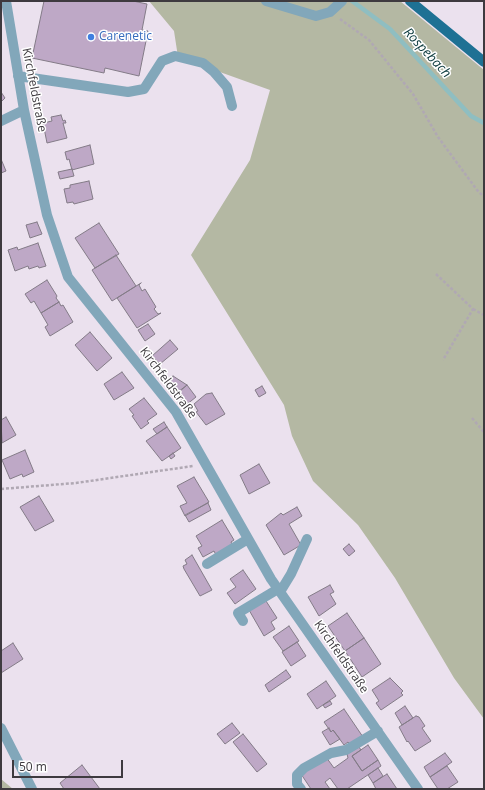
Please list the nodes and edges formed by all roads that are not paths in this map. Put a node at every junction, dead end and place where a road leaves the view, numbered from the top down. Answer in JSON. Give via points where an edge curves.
{"nodes":[{"id":1,"x":6,"y":1,"type":"edge"},
{"id":2,"x":266,"y":1,"type":"edge"},
{"id":3,"x":410,"y":1,"type":"edge"},
{"id":4,"x":340,"y":3,"type":"edge"},
{"id":5,"x":484,"y":62,"type":"edge"},
{"id":6,"x":18,"y":76,"type":"junction"},
{"id":7,"x":232,"y":106,"type":"dead end"},
{"id":8,"x":24,"y":110,"type":"junction"},
{"id":9,"x":1,"y":121,"type":"edge"},
{"id":10,"x":248,"y":539,"type":"junction"},
{"id":11,"x":307,"y":539,"type":"dead end"},
{"id":12,"x":207,"y":564,"type":"dead end"},
{"id":13,"x":279,"y":590,"type":"junction"},
{"id":14,"x":243,"y":621,"type":"dead end"},
{"id":15,"x":1,"y":728,"type":"edge"},
{"id":16,"x":378,"y":731,"type":"junction"},
{"id":17,"x":32,"y":789,"type":"edge"},
{"id":18,"x":301,"y":789,"type":"edge"},
{"id":19,"x":418,"y":789,"type":"edge"}],
"edges":[{"from":1,"to":6,"type":"street","name":"Kirchfeldstraße"},
{"from":2,"to":4,"type":"street","via":[[316,16],[330,12]]},
{"from":3,"to":5,"type":"main road"},
{"from":6,"to":7,"type":"street","via":[[128,92],[144,89],[162,61],[175,56],[203,63],[214,72],[227,87]]},
{"from":6,"to":8,"type":"street","name":"Kirchfeldstraße"},
{"from":8,"to":9,"type":"street"},
{"from":8,"to":10,"type":"street","name":"Kirchfeldstraße","via":[[47,215],[68,277],[176,412]]},
{"from":10,"to":12,"type":"street"},
{"from":10,"to":13,"type":"street","name":"Kirchfeldstraße"},
{"from":11,"to":13,"type":"street","via":[[291,574]]},
{"from":13,"to":14,"type":"street","via":[[238,613]]},
{"from":13,"to":16,"type":"street","name":"Kirchfeldstraße"},
{"from":15,"to":17,"type":"street"},
{"from":16,"to":18,"type":"street","via":[[346,750],[331,753],[304,768],[297,775],[297,784]]},
{"from":16,"to":19,"type":"street","name":"Kirchfeldstraße"}]}
